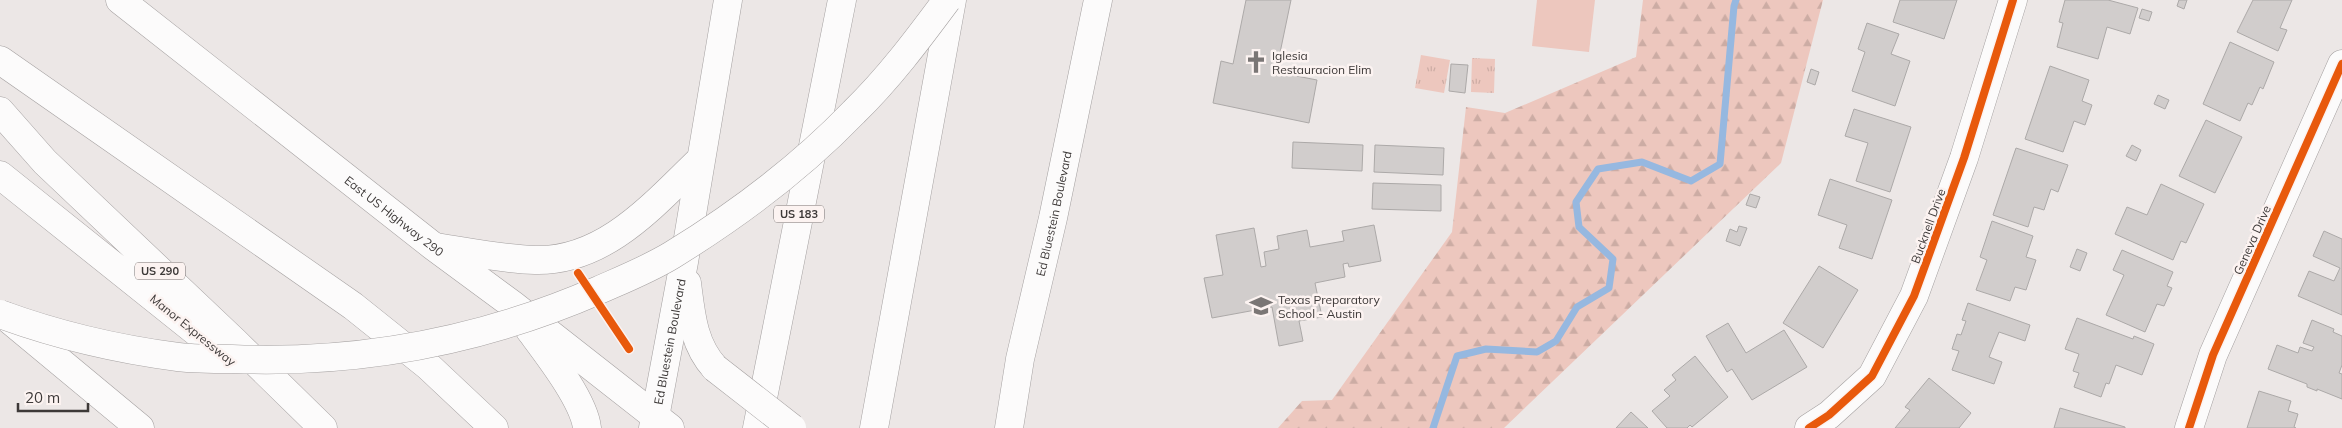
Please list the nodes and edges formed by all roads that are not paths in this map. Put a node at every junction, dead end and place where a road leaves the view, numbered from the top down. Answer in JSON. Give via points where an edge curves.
{"nodes":[{"id":1,"x":120,"y":0,"type":"edge"},
{"id":2,"x":728,"y":0,"type":"edge"},
{"id":3,"x":842,"y":0,"type":"edge"},
{"id":4,"x":947,"y":0,"type":"edge"},
{"id":5,"x":952,"y":0,"type":"edge"},
{"id":6,"x":1098,"y":0,"type":"edge"},
{"id":7,"x":2013,"y":0,"type":"edge"},
{"id":8,"x":0,"y":60,"type":"edge"},
{"id":9,"x":2342,"y":64,"type":"edge"},
{"id":10,"x":0,"y":111,"type":"edge"},
{"id":11,"x":700,"y":160,"type":"junction"},
{"id":12,"x":0,"y":175,"type":"edge"},
{"id":13,"x":433,"y":246,"type":"junction"},
{"id":14,"x":684,"y":262,"type":"junction"},
{"id":15,"x":513,"y":306,"type":"junction"},
{"id":16,"x":0,"y":313,"type":"edge"},
{"id":17,"x":660,"y":424,"type":"edge"},
{"id":18,"x":140,"y":428,"type":"edge"},
{"id":19,"x":316,"y":428,"type":"edge"},
{"id":20,"x":323,"y":428,"type":"edge"},
{"id":21,"x":494,"y":428,"type":"edge"},
{"id":22,"x":587,"y":428,"type":"edge"},
{"id":23,"x":757,"y":428,"type":"edge"},
{"id":24,"x":792,"y":428,"type":"edge"},
{"id":25,"x":874,"y":428,"type":"edge"},
{"id":26,"x":1009,"y":428,"type":"edge"},
{"id":27,"x":1809,"y":428,"type":"edge"},
{"id":28,"x":2189,"y":428,"type":"edge"}],
"edges":[{"from":1,"to":13,"type":"main road","name":"East US Highway 290"},
{"from":2,"to":11,"type":"main road","name":"Ed Bluestein Boulevard"},
{"from":3,"to":23,"type":"main road","number":"US 183"},
{"from":4,"to":16,"type":"main road","bridge":true,"via":[[898,64],[854,112],[806,158],[757,196],[654,264],[576,300],[508,325],[443,343],[319,359],[262,360],[179,357],[143,351],[49,332]]},
{"from":5,"to":25,"type":"main road"},
{"from":6,"to":26,"type":"main road","name":"Ed Bluestein Boulevard","via":[[1020,359]]},
{"from":7,"to":27,"type":"main road","name":"Bucknell Drive","via":[[1964,158],[1914,296],[1872,376],[1829,415]]},
{"from":8,"to":21,"type":"main road","via":[[353,306],[428,366]]},
{"from":9,"to":28,"type":"main road","name":"Geneva Drive","via":[[2213,355]]},
{"from":10,"to":20,"type":"main road","number":"US 290","via":[[45,162]]},
{"from":11,"to":13,"type":"main road","via":[[630,225],[612,238],[579,253],[536,260]]},
{"from":11,"to":14,"type":"main road","name":"Ed Bluestein Boulevard"},
{"from":12,"to":19,"type":"main road","name":"Manor Expressway"},
{"from":13,"to":15,"type":"main road","name":"East US Highway 290"},
{"from":14,"to":17,"type":"main road","name":"Ed Bluestein Boulevard"},
{"from":14,"to":24,"type":"main road","bridge":true,"via":[[692,321],[705,357]]},
{"from":15,"to":17,"type":"main road","name":"East US Highway 290"},
{"from":15,"to":22,"type":"main road","via":[[555,364],[586,417]]},
{"from":16,"to":18,"type":"main road"}]}
